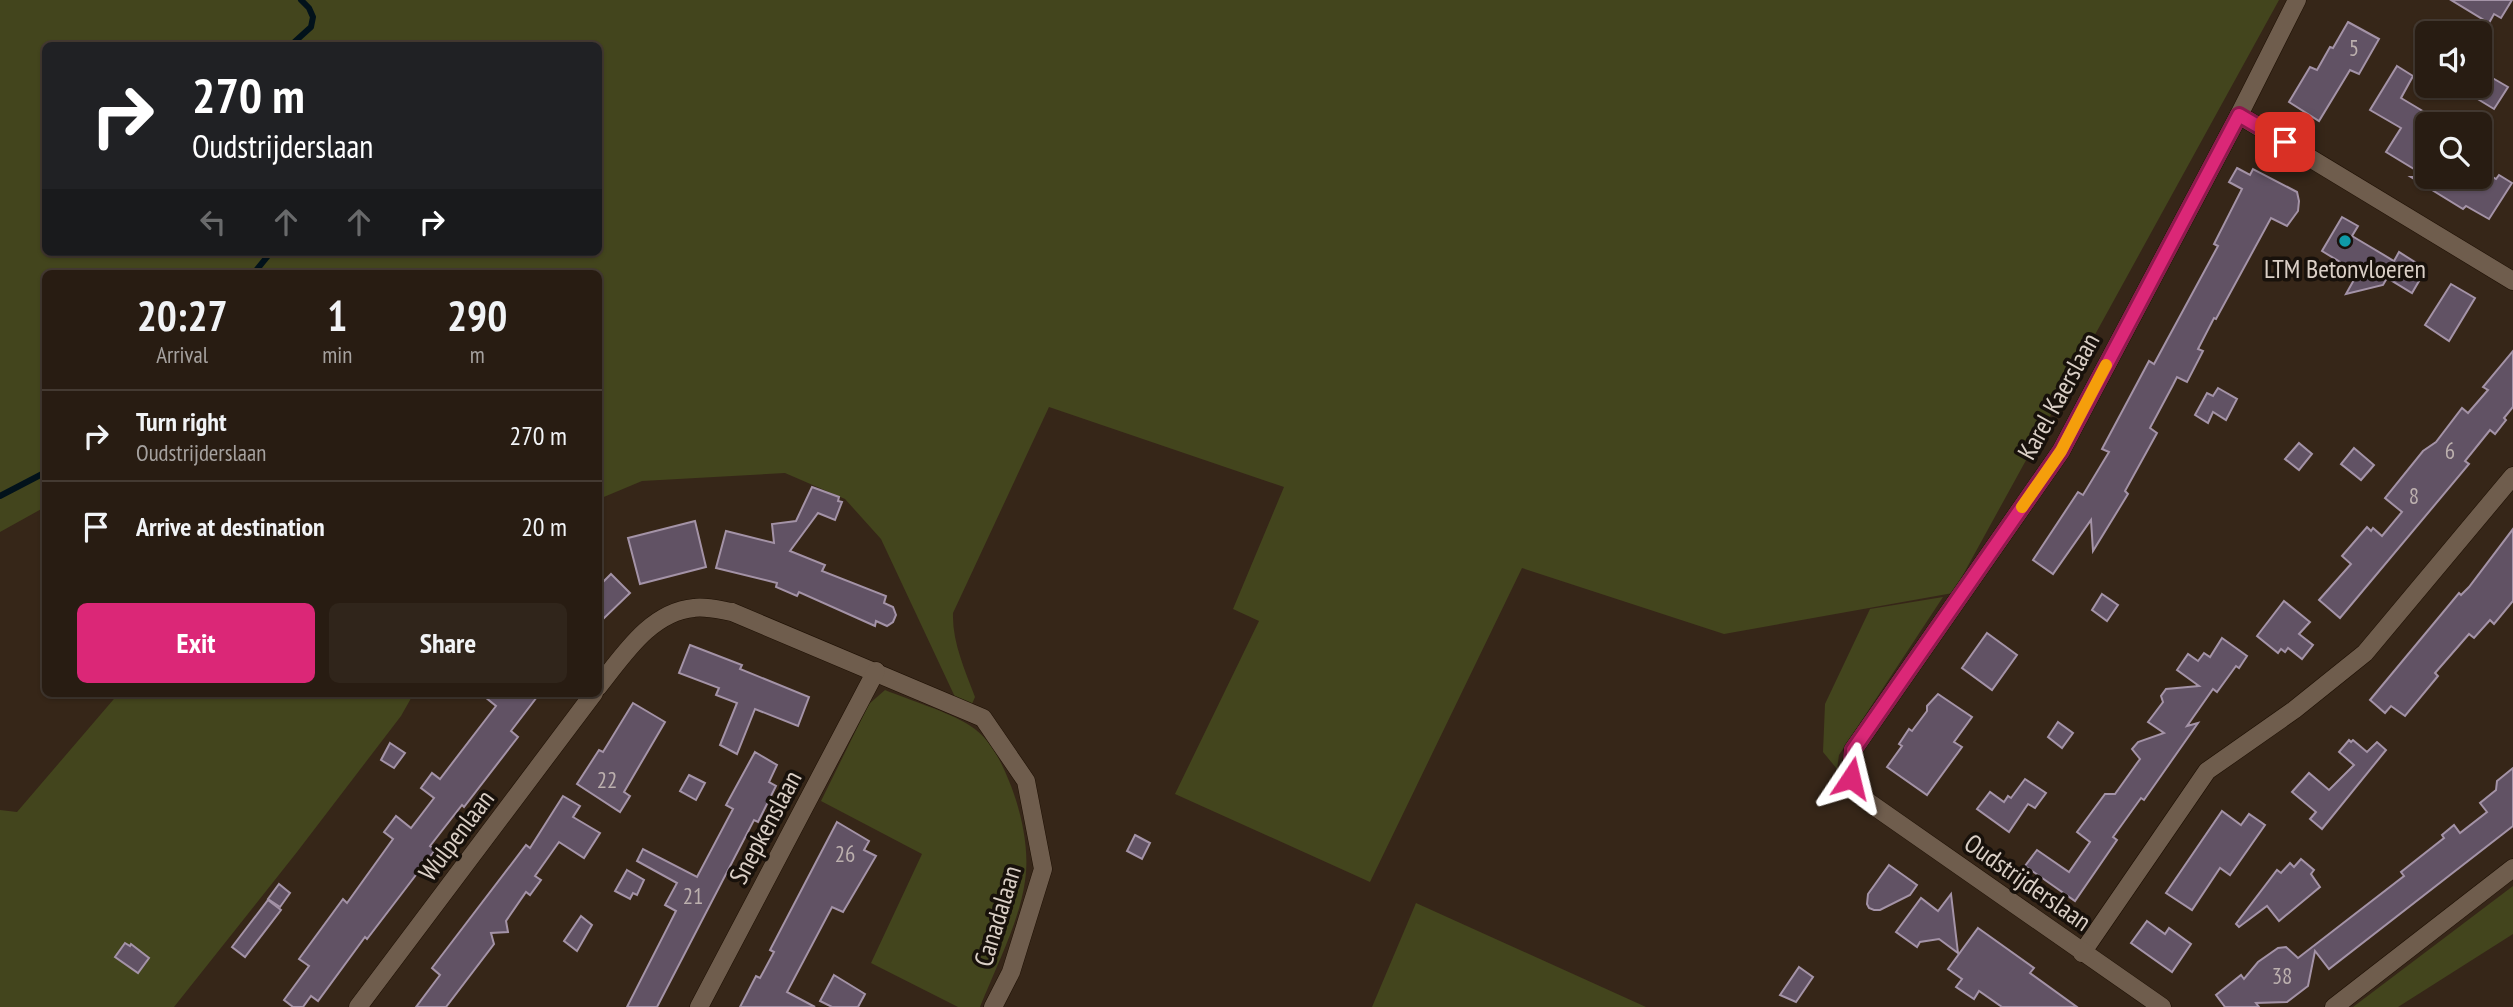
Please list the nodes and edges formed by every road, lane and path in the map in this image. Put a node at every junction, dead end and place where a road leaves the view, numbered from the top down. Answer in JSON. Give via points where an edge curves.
{"nodes":[{"id":1,"x":2297,"y":0,"type":"edge"},
{"id":2,"x":2239,"y":115,"type":"junction"},
{"id":3,"x":2513,"y":281,"type":"edge"},
{"id":4,"x":2513,"y":476,"type":"edge"},
{"id":5,"x":876,"y":671,"type":"junction"},
{"id":6,"x":602,"y":682,"type":"edge"},
{"id":7,"x":591,"y":697,"type":"edge"},
{"id":8,"x":1864,"y":799,"type":"joint"},
{"id":9,"x":2513,"y":868,"type":"edge"},
{"id":10,"x":2082,"y":953,"type":"junction"},
{"id":11,"x":358,"y":1007,"type":"edge"},
{"id":12,"x":699,"y":1007,"type":"edge"},
{"id":13,"x":993,"y":1007,"type":"edge"},
{"id":14,"x":2162,"y":1007,"type":"edge"},
{"id":15,"x":2334,"y":1007,"type":"edge"}],
"edges":[{"from":1,"to":2,"type":"street","name":"Karel Kaerslaan"},
{"from":2,"to":3,"type":"street"},
{"from":2,"to":8,"type":"street","name":"Karel Kaerslaan","via":[[2061,451],[1853,750],[1851,778]]},
{"from":4,"to":10,"type":"street","via":[[2365,653],[2207,771]]},
{"from":5,"to":6,"type":"street","via":[[732,612],[694,608],[662,619],[634,642]]},
{"from":5,"to":12,"type":"street","name":"Snepkenslaan"},
{"from":5,"to":13,"type":"street","name":"Canadalaan","via":[[984,718],[1026,781],[1043,869],[1010,972]]},
{"from":7,"to":11,"type":"street","name":"Wulpenlaan"},
{"from":8,"to":10,"type":"street","name":"Oudstrijderslaan"},
{"from":9,"to":15,"type":"street"},
{"from":10,"to":14,"type":"street","name":"Oudstrijderslaan"}]}
